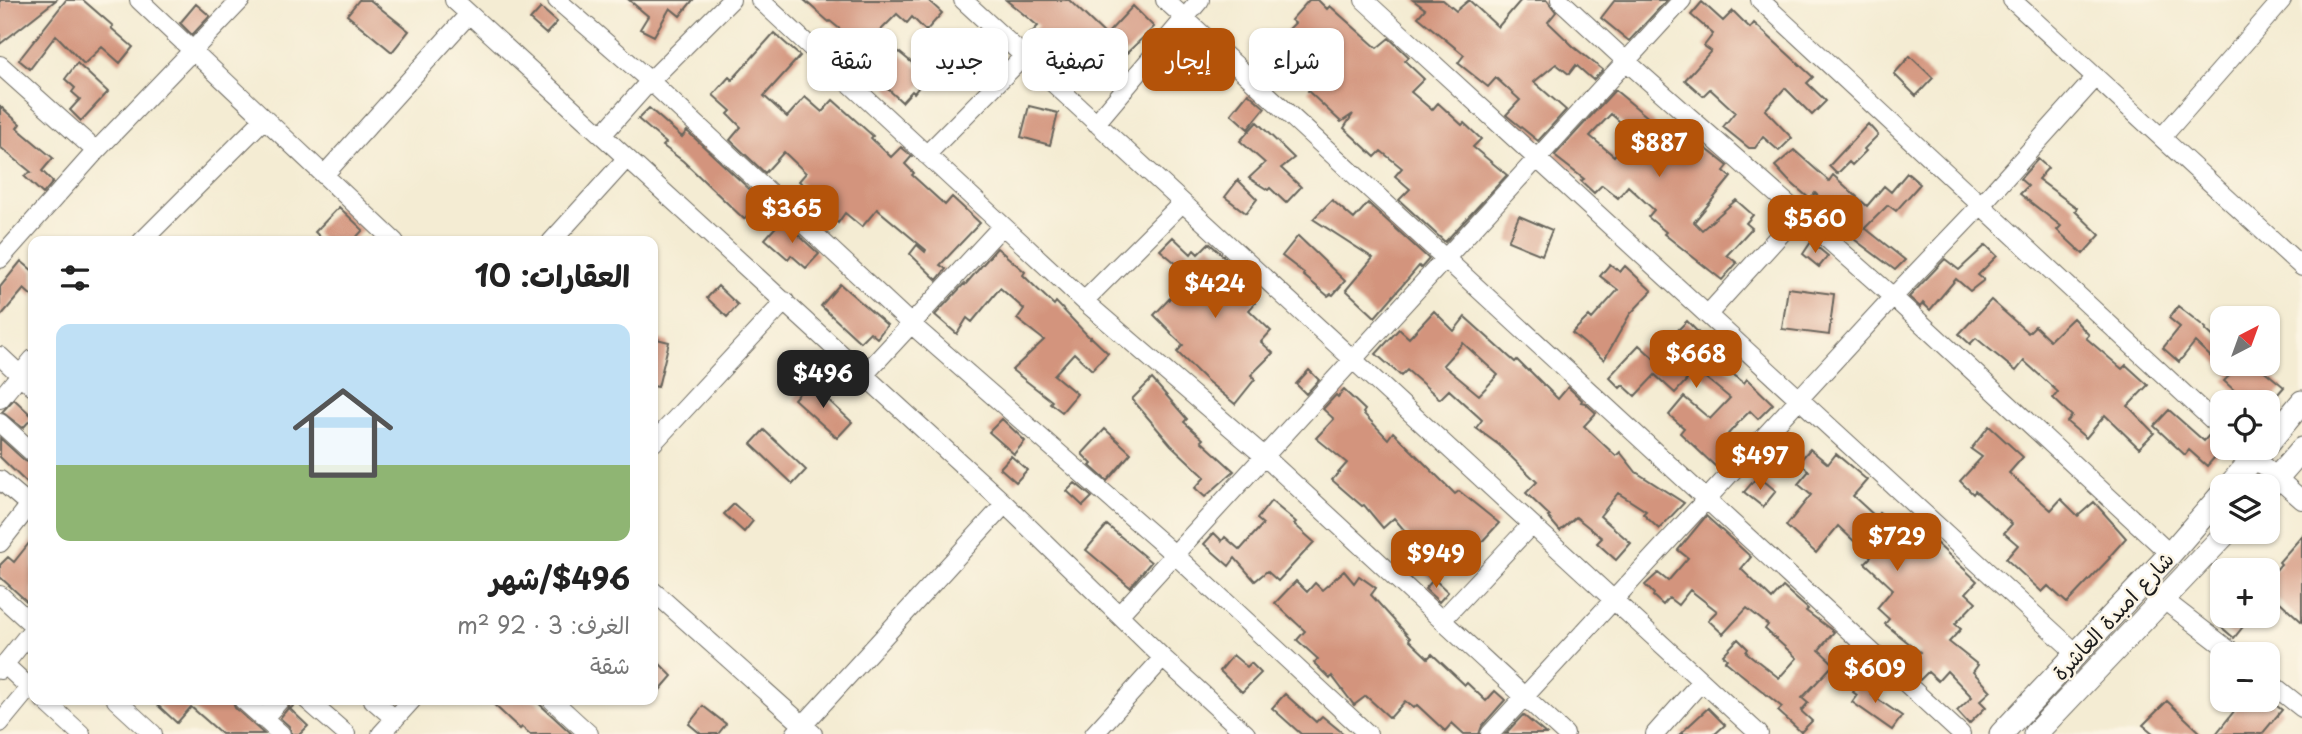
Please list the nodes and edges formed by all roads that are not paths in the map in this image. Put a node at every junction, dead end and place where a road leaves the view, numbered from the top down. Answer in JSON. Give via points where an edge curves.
{"nodes":[{"id":1,"x":139,"y":0,"type":"edge"},
{"id":2,"x":241,"y":0,"type":"edge"},
{"id":3,"x":454,"y":0,"type":"edge"},
{"id":4,"x":557,"y":0,"type":"edge"},
{"id":5,"x":731,"y":0,"type":"edge"},
{"id":6,"x":760,"y":0,"type":"edge"},
{"id":7,"x":963,"y":0,"type":"edge"},
{"id":8,"x":1165,"y":0,"type":"edge"},
{"id":9,"x":1200,"y":0,"type":"edge"},
{"id":10,"x":1364,"y":0,"type":"edge"},
{"id":11,"x":1560,"y":0,"type":"edge"},
{"id":12,"x":1682,"y":0,"type":"edge"},
{"id":13,"x":1760,"y":0,"type":"edge"},
{"id":14,"x":2012,"y":0,"type":"edge"},
{"id":15,"x":2282,"y":0,"type":"edge"},
{"id":16,"x":469,"y":13,"type":"junction"},
{"id":17,"x":1184,"y":17,"type":"junction"},
{"id":18,"x":192,"y":51,"type":"junction"},
{"id":19,"x":1022,"y":55,"type":"edge"},
{"id":20,"x":1022,"y":59,"type":"edge"},
{"id":21,"x":1626,"y":61,"type":"junction"},
{"id":22,"x":0,"y":65,"type":"edge"},
{"id":23,"x":2096,"y":76,"type":"junction"},
{"id":24,"x":650,"y":82,"type":"junction"},
{"id":25,"x":1062,"y":91,"type":"edge"},
{"id":26,"x":264,"y":119,"type":"junction"},
{"id":27,"x":1097,"y":123,"type":"junction"},
{"id":28,"x":601,"y":135,"type":"junction"},
{"id":29,"x":2162,"y":136,"type":"junction"},
{"id":30,"x":96,"y":151,"type":"junction"},
{"id":31,"x":926,"y":155,"type":"junction"},
{"id":32,"x":627,"y":158,"type":"junction"},
{"id":33,"x":1538,"y":158,"type":"junction"},
{"id":34,"x":324,"y":175,"type":"junction"},
{"id":35,"x":1182,"y":202,"type":"junction"},
{"id":36,"x":1981,"y":205,"type":"junction"},
{"id":37,"x":1799,"y":214,"type":"junction"},
{"id":38,"x":1002,"y":226,"type":"junction"},
{"id":39,"x":33,"y":236,"type":"edge"},
{"id":40,"x":147,"y":236,"type":"edge"},
{"id":41,"x":389,"y":236,"type":"edge"},
{"id":42,"x":556,"y":236,"type":"edge"},
{"id":43,"x":28,"y":239,"type":"edge"},
{"id":44,"x":0,"y":258,"type":"edge"},
{"id":45,"x":1446,"y":260,"type":"junction"},
{"id":46,"x":2302,"y":267,"type":"edge"},
{"id":47,"x":1893,"y":297,"type":"junction"},
{"id":48,"x":1084,"y":300,"type":"junction"},
{"id":49,"x":785,"y":301,"type":"junction"},
{"id":50,"x":1708,"y":314,"type":"junction"},
{"id":51,"x":911,"y":324,"type":"junction"},
{"id":52,"x":0,"y":356,"type":"edge"},
{"id":53,"x":1353,"y":360,"type":"junction"},
{"id":54,"x":864,"y":375,"type":"junction"},
{"id":55,"x":27,"y":380,"type":"edge"},
{"id":56,"x":0,"y":398,"type":"edge"},
{"id":57,"x":1800,"y":398,"type":"junction"},
{"id":58,"x":2302,"y":402,"type":"edge"},
{"id":59,"x":2210,"y":418,"type":"edge"},
{"id":60,"x":0,"y":423,"type":"edge"},
{"id":61,"x":2280,"y":426,"type":"edge"},
{"id":62,"x":658,"y":438,"type":"edge"},
{"id":63,"x":28,"y":448,"type":"edge"},
{"id":64,"x":2280,"y":451,"type":"edge"},
{"id":65,"x":2300,"y":456,"type":"edge"},
{"id":66,"x":1265,"y":457,"type":"junction"},
{"id":67,"x":2251,"y":460,"type":"edge"},
{"id":68,"x":2240,"y":474,"type":"edge"},
{"id":69,"x":2280,"y":476,"type":"edge"},
{"id":70,"x":0,"y":480,"type":"edge"},
{"id":71,"x":2280,"y":487,"type":"edge"},
{"id":72,"x":1707,"y":499,"type":"junction"},
{"id":73,"x":2302,"y":500,"type":"edge"},
{"id":74,"x":28,"y":502,"type":"edge"},
{"id":75,"x":1005,"y":503,"type":"junction"},
{"id":76,"x":2210,"y":508,"type":"edge"},
{"id":77,"x":28,"y":510,"type":"edge"},
{"id":78,"x":1531,"y":526,"type":"junction"},
{"id":79,"x":0,"y":542,"type":"edge"},
{"id":80,"x":2216,"y":544,"type":"edge"},
{"id":81,"x":1174,"y":554,"type":"junction"},
{"id":82,"x":2170,"y":554,"type":"junction"},
{"id":83,"x":0,"y":595,"type":"edge"},
{"id":84,"x":658,"y":596,"type":"edge"},
{"id":85,"x":2164,"y":600,"type":"junction"},
{"id":86,"x":1613,"y":601,"type":"junction"},
{"id":87,"x":1119,"y":615,"type":"junction"},
{"id":88,"x":1443,"y":620,"type":"junction"},
{"id":89,"x":28,"y":622,"type":"edge"},
{"id":90,"x":28,"y":633,"type":"edge"},
{"id":91,"x":2218,"y":642,"type":"edge"},
{"id":92,"x":2075,"y":652,"type":"junction"},
{"id":93,"x":1163,"y":658,"type":"junction"},
{"id":94,"x":2,"y":667,"type":"edge"},
{"id":95,"x":1701,"y":682,"type":"junction"},
{"id":96,"x":28,"y":684,"type":"edge"},
{"id":97,"x":2280,"y":691,"type":"edge"},
{"id":98,"x":28,"y":692,"type":"edge"},
{"id":99,"x":1524,"y":696,"type":"junction"},
{"id":100,"x":49,"y":705,"type":"edge"},
{"id":101,"x":121,"y":705,"type":"edge"},
{"id":102,"x":248,"y":705,"type":"edge"},
{"id":103,"x":276,"y":705,"type":"edge"},
{"id":104,"x":313,"y":705,"type":"edge"},
{"id":105,"x":375,"y":705,"type":"edge"},
{"id":106,"x":408,"y":705,"type":"edge"},
{"id":107,"x":557,"y":705,"type":"edge"},
{"id":108,"x":2302,"y":708,"type":"edge"},
{"id":109,"x":263,"y":719,"type":"junction"},
{"id":110,"x":0,"y":723,"type":"edge"},
{"id":111,"x":386,"y":730,"type":"edge"},
{"id":112,"x":804,"y":731,"type":"edge"},
{"id":113,"x":81,"y":734,"type":"edge"},
{"id":114,"x":153,"y":734,"type":"edge"},
{"id":115,"x":281,"y":734,"type":"edge"},
{"id":116,"x":346,"y":734,"type":"edge"},
{"id":117,"x":589,"y":734,"type":"edge"},
{"id":118,"x":1094,"y":734,"type":"edge"},
{"id":119,"x":1246,"y":734,"type":"edge"},
{"id":120,"x":1368,"y":734,"type":"edge"},
{"id":121,"x":1490,"y":734,"type":"edge"},
{"id":122,"x":1565,"y":734,"type":"edge"},
{"id":123,"x":1655,"y":734,"type":"edge"},
{"id":124,"x":1759,"y":734,"type":"edge"},
{"id":125,"x":1961,"y":734,"type":"edge"},
{"id":126,"x":2001,"y":734,"type":"edge"},
{"id":127,"x":2035,"y":734,"type":"edge"}],
"edges":[{"from":1,"to":18,"type":"street"},
{"from":2,"to":18,"type":"street"},
{"from":3,"to":16,"type":"street"},
{"from":4,"to":24,"type":"street"},
{"from":5,"to":24,"type":"street"},
{"from":6,"to":31,"type":"street"},
{"from":7,"to":19,"type":"street"},
{"from":8,"to":17,"type":"street"},
{"from":9,"to":17,"type":"street"},
{"from":10,"to":33,"type":"street"},
{"from":11,"to":21,"type":"street"},
{"from":12,"to":21,"type":"street"},
{"from":13,"to":36,"type":"street"},
{"from":14,"to":23,"type":"street"},
{"from":15,"to":29,"type":"street"},
{"from":16,"to":28,"type":"street"},
{"from":16,"to":34,"type":"street"},
{"from":17,"to":27,"type":"street"},
{"from":17,"to":45,"type":"street"},
{"from":18,"to":26,"type":"street"},
{"from":18,"to":30,"type":"street"},
{"from":20,"to":31,"type":"street"},
{"from":21,"to":33,"type":"street"},
{"from":21,"to":37,"type":"street"},
{"from":22,"to":30,"type":"street"},
{"from":23,"to":29,"type":"street"},
{"from":23,"to":36,"type":"street"},
{"from":24,"to":28,"type":"street"},
{"from":24,"to":51,"type":"street"},
{"from":25,"to":27,"type":"street"},
{"from":26,"to":34,"type":"street"},
{"from":26,"to":40,"type":"street"},
{"from":27,"to":35,"type":"street"},
{"from":28,"to":32,"type":"street"},
{"from":29,"to":46,"type":"street"},
{"from":30,"to":39,"type":"street"},
{"from":31,"to":38,"type":"street"},
{"from":32,"to":42,"type":"street"},
{"from":32,"to":49,"type":"street"},
{"from":33,"to":45,"type":"street"},
{"from":33,"to":50,"type":"street"},
{"from":34,"to":41,"type":"street"},
{"from":35,"to":48,"type":"street"},
{"from":35,"to":53,"type":"street"},
{"from":36,"to":47,"type":"street"},
{"from":36,"to":59,"type":"street"},
{"from":37,"to":47,"type":"street"},
{"from":37,"to":50,"type":"street"},
{"from":38,"to":48,"type":"street"},
{"from":38,"to":51,"type":"street"},
{"from":43,"to":44,"type":"street"},
{"from":45,"to":53,"type":"street"},
{"from":45,"to":72,"type":"street"},
{"from":47,"to":57,"type":"street"},
{"from":47,"to":82,"type":"street"},
{"from":48,"to":66,"type":"street"},
{"from":49,"to":54,"type":"street"},
{"from":49,"to":62,"type":"street"},
{"from":50,"to":57,"type":"street"},
{"from":51,"to":54,"type":"street"},
{"from":51,"to":81,"type":"street"},
{"from":52,"to":55,"type":"street"},
{"from":53,"to":66,"type":"street"},
{"from":53,"to":78,"type":"street"},
{"from":54,"to":75,"type":"street"},
{"from":55,"to":56,"type":"street"},
{"from":57,"to":72,"type":"street"},
{"from":57,"to":92,"type":"street"},
{"from":58,"to":61,"type":"main road"},
{"from":60,"to":63,"type":"street"},
{"from":64,"to":65,"type":"street"},
{"from":65,"to":69,"type":"main road"},
{"from":66,"to":81,"type":"street"},
{"from":66,"to":88,"type":"street"},
{"from":67,"to":68,"type":"main road"},
{"from":70,"to":74,"type":"street"},
{"from":71,"to":73,"type":"street"},
{"from":72,"to":86,"type":"street"},
{"from":72,"to":125,"type":"street"},
{"from":75,"to":87,"type":"street"},
{"from":75,"to":112,"type":"street"},
{"from":76,"to":82,"type":"main road","name":"شارع امبدة العاشرة"},
{"from":77,"to":79,"type":"street"},
{"from":78,"to":86,"type":"street"},
{"from":78,"to":88,"type":"street"},
{"from":80,"to":85,"type":"main road","name":"شارع امبدة العاشرة"},
{"from":81,"to":87,"type":"street"},
{"from":81,"to":120,"type":"street"},
{"from":82,"to":92,"type":"main road","name":"شارع امبدة العاشرة"},
{"from":83,"to":89,"type":"street"},
{"from":84,"to":112,"type":"street"},
{"from":85,"to":91,"type":"street"},
{"from":85,"to":127,"type":"main road","name":"شارع امبدة العاشرة"},
{"from":86,"to":95,"type":"street"},
{"from":86,"to":99,"type":"street"},
{"from":87,"to":93,"type":"street"},
{"from":88,"to":99,"type":"street"},
{"from":90,"to":94,"type":"street"},
{"from":92,"to":126,"type":"main road","name":"شارع امبدة العاشرة"},
{"from":93,"to":118,"type":"street"},
{"from":93,"to":119,"type":"street"},
{"from":94,"to":96,"type":"street"},
{"from":95,"to":123,"type":"street"},
{"from":95,"to":124,"type":"street"},
{"from":97,"to":108,"type":"street"},
{"from":98,"to":110,"type":"street"},
{"from":99,"to":121,"type":"street"},
{"from":99,"to":122,"type":"street"},
{"from":100,"to":113,"type":"street"},
{"from":101,"to":114,"type":"street"},
{"from":102,"to":109,"type":"street"},
{"from":103,"to":109,"type":"street"},
{"from":104,"to":116,"type":"street"},
{"from":105,"to":111,"type":"street"},
{"from":106,"to":111,"type":"street"},
{"from":107,"to":117,"type":"street"},
{"from":109,"to":115,"type":"street"}]}
